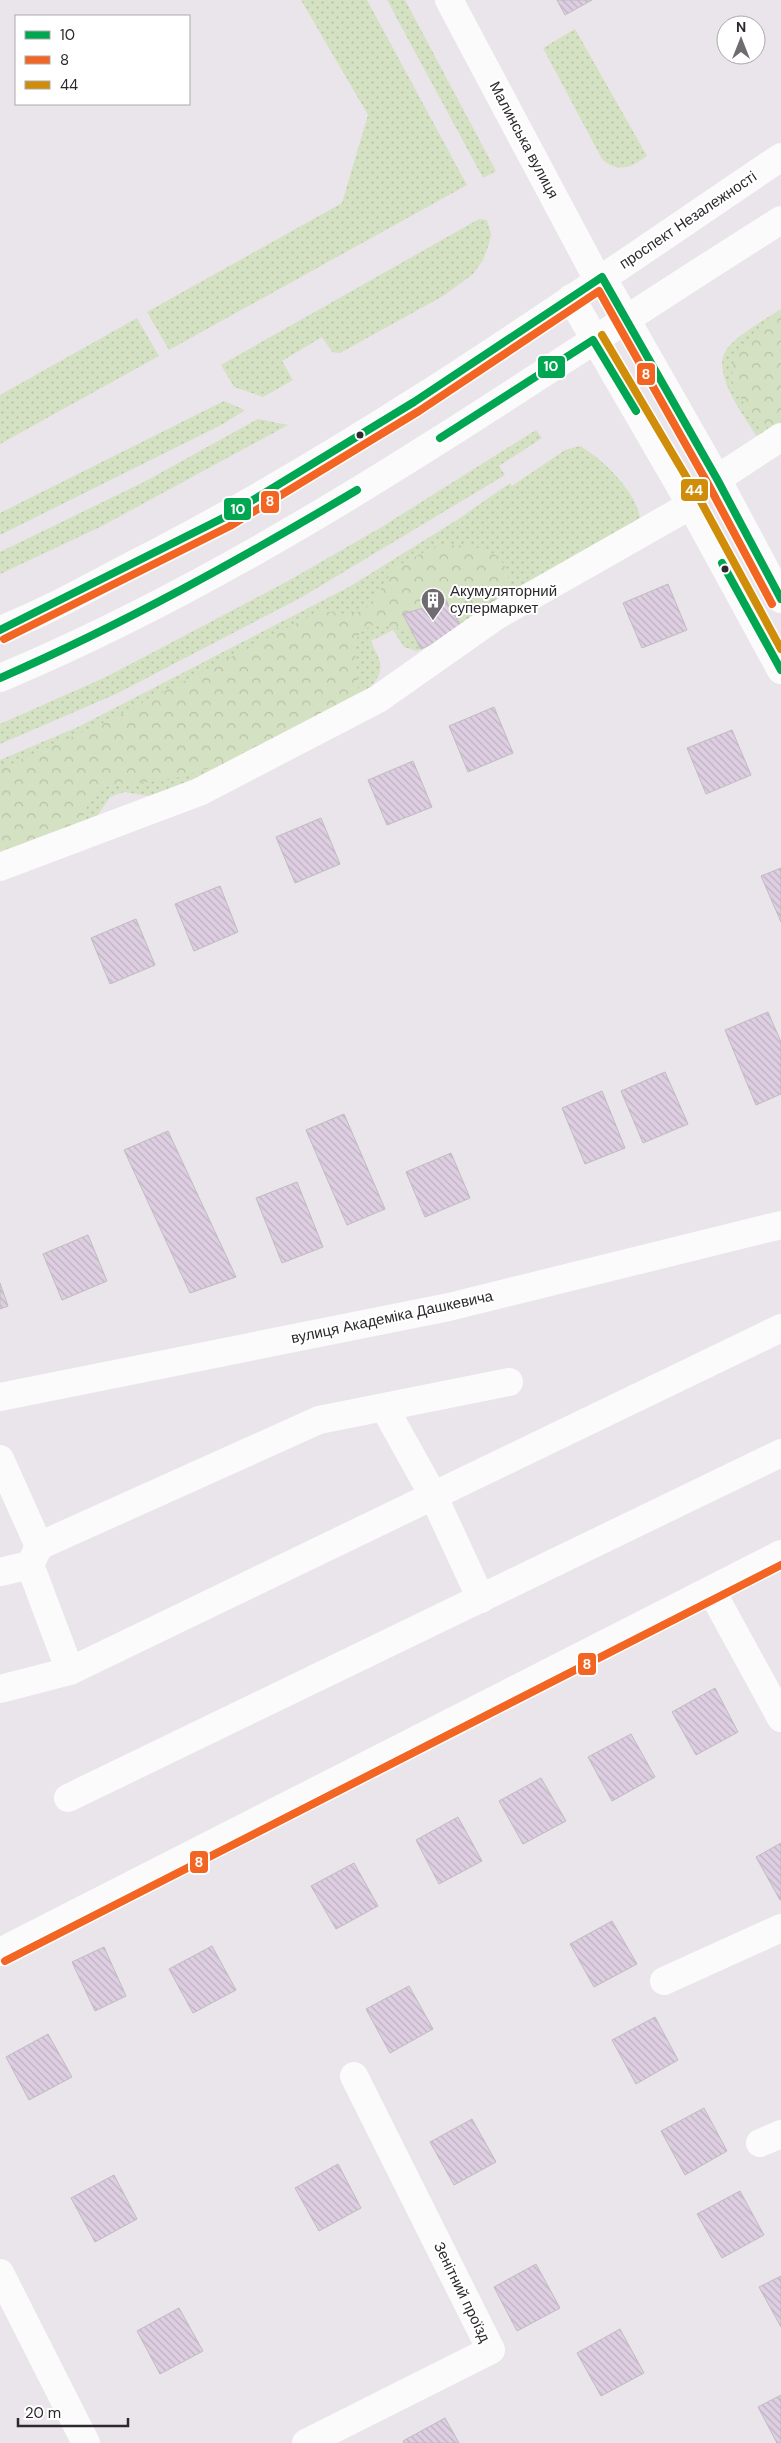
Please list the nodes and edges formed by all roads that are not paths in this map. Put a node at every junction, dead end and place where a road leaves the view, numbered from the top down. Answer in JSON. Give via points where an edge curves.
{"nodes":[{"id":1,"x":450,"y":0,"type":"edge"},
{"id":2,"x":781,"y":157,"type":"edge"},
{"id":3,"x":781,"y":220,"type":"edge"},
{"id":4,"x":600,"y":279,"type":"junction"},
{"id":5,"x":571,"y":298,"type":"junction"},
{"id":6,"x":625,"y":319,"type":"junction"},
{"id":7,"x":593,"y":340,"type":"junction"},
{"id":8,"x":781,"y":437,"type":"edge"},
{"id":9,"x":717,"y":478,"type":"junction"},
{"id":10,"x":691,"y":505,"type":"junction"},
{"id":11,"x":781,"y":599,"type":"edge"},
{"id":12,"x":0,"y":630,"type":"edge"},
{"id":13,"x":781,"y":670,"type":"edge"},
{"id":14,"x":0,"y":678,"type":"edge"},
{"id":15,"x":0,"y":867,"type":"edge"},
{"id":16,"x":781,"y":1225,"type":"edge"},
{"id":17,"x":781,"y":1328,"type":"edge"},
{"id":18,"x":509,"y":1382,"type":"dead end"},
{"id":19,"x":0,"y":1397,"type":"edge"},
{"id":20,"x":384,"y":1407,"type":"junction"},
{"id":21,"x":781,"y":1453,"type":"edge"},
{"id":22,"x":0,"y":1459,"type":"edge"},
{"id":23,"x":7,"y":1491,"type":"edge"},
{"id":24,"x":434,"y":1495,"type":"junction"},
{"id":25,"x":781,"y":1554,"type":"edge"},
{"id":26,"x":34,"y":1556,"type":"junction"},
{"id":27,"x":0,"y":1572,"type":"edge"},
{"id":28,"x":711,"y":1590,"type":"junction"},
{"id":29,"x":481,"y":1599,"type":"junction"},
{"id":30,"x":70,"y":1671,"type":"junction"},
{"id":31,"x":0,"y":1689,"type":"edge"},
{"id":32,"x":781,"y":1718,"type":"edge"},
{"id":33,"x":68,"y":1798,"type":"dead end"},
{"id":34,"x":781,"y":1928,"type":"edge"},
{"id":35,"x":0,"y":1952,"type":"edge"},
{"id":36,"x":664,"y":1981,"type":"dead end"},
{"id":37,"x":354,"y":2076,"type":"dead end"},
{"id":38,"x":0,"y":2273,"type":"edge"},
{"id":39,"x":86,"y":2443,"type":"edge"},
{"id":40,"x":306,"y":2443,"type":"edge"}],
"edges":[{"from":1,"to":4,"type":"main road","name":"Малинська вулиця"},
{"from":2,"to":4,"type":"main road","name":"проспект Незалежності"},
{"from":3,"to":6,"type":"main road"},
{"from":4,"to":5,"type":"main road","name":"проспект Незалежності"},
{"from":4,"to":6,"type":"main road","name":"Малинська вулиця"},
{"from":5,"to":7,"type":"main road"},
{"from":5,"to":12,"type":"main road","name":"проспект Незалежності","via":[[414,402],[225,517]]},
{"from":6,"to":7,"type":"main road"},
{"from":6,"to":9,"type":"main road","name":"Малинська вулиця"},
{"from":7,"to":10,"type":"main road"},
{"from":7,"to":14,"type":"main road","via":[[405,461],[244,558]]},
{"from":8,"to":9,"type":"main road"},
{"from":9,"to":11,"type":"main road","name":"Малинська вулиця"},
{"from":10,"to":13,"type":"main road"},
{"from":10,"to":15,"type":"main road","via":[[496,616],[378,699],[199,792]]},
{"from":16,"to":19,"type":"main road","name":"вулиця Академіка Дашкевича","via":[[449,1307]]},
{"from":17,"to":24,"type":"main road"},
{"from":18,"to":20,"type":"main road"},
{"from":20,"to":24,"type":"main road"},
{"from":20,"to":26,"type":"main road","via":[[319,1420]]},
{"from":21,"to":29,"type":"main road"},
{"from":22,"to":23,"type":"main road"},
{"from":23,"to":26,"type":"main road"},
{"from":24,"to":29,"type":"main road"},
{"from":24,"to":30,"type":"main road"},
{"from":25,"to":28,"type":"main road"},
{"from":26,"to":27,"type":"main road"},
{"from":26,"to":30,"type":"main road"},
{"from":28,"to":32,"type":"main road"},
{"from":28,"to":35,"type":"main road"},
{"from":29,"to":33,"type":"main road"},
{"from":30,"to":31,"type":"main road"},
{"from":34,"to":36,"type":"main road"},
{"from":37,"to":40,"type":"main road","name":"Зенітний проїзд","via":[[491,2350]]},
{"from":38,"to":39,"type":"main road"}]}
